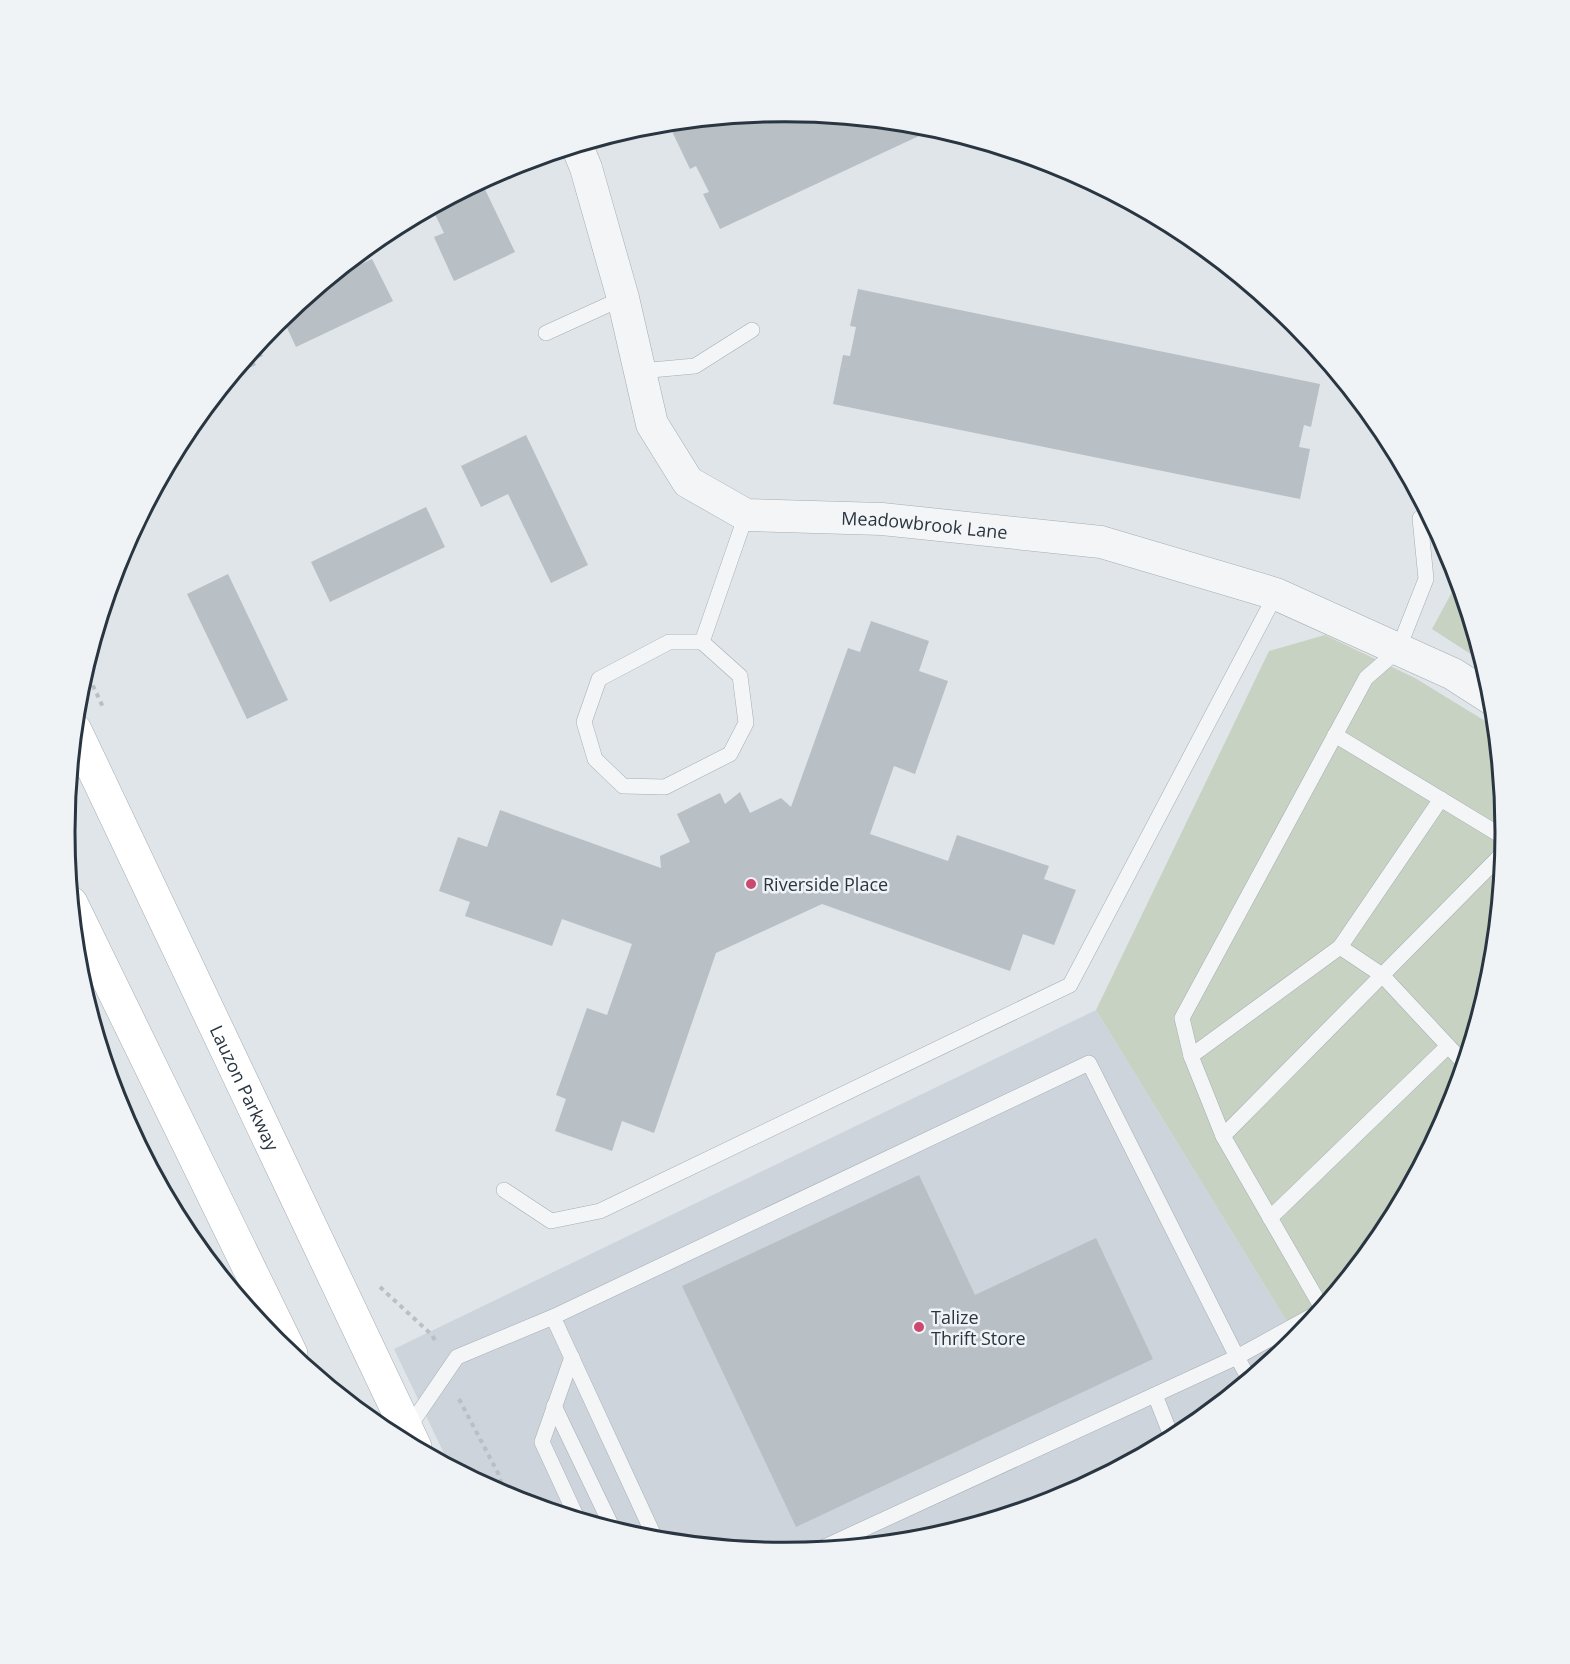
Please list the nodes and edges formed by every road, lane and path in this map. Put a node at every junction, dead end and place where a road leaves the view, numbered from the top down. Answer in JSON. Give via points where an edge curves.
{"nodes":[{"id":1,"x":580,"y":153,"type":"edge"},
{"id":2,"x":623,"y":298,"type":"junction"},
{"id":3,"x":752,"y":330,"type":"dead end"},
{"id":4,"x":546,"y":333,"type":"dead end"},
{"id":5,"x":640,"y":371,"type":"junction"},
{"id":6,"x":746,"y":515,"type":"junction"},
{"id":7,"x":1420,"y":518,"type":"dead end"},
{"id":8,"x":1276,"y":594,"type":"junction"},
{"id":9,"x":702,"y":642,"type":"junction"},
{"id":10,"x":1398,"y":650,"type":"junction"},
{"id":11,"x":1481,"y":692,"type":"edge"},
{"id":12,"x":1335,"y":735,"type":"junction"},
{"id":13,"x":81,"y":742,"type":"edge"},
{"id":14,"x":1441,"y":799,"type":"junction"},
{"id":15,"x":1495,"y":832,"type":"edge"},
{"id":16,"x":1494,"y":862,"type":"edge"},
{"id":17,"x":81,"y":923,"type":"edge"},
{"id":18,"x":1340,"y":948,"type":"junction"},
{"id":19,"x":1382,"y":975,"type":"junction"},
{"id":20,"x":1448,"y":1046,"type":"junction"},
{"id":21,"x":1191,"y":1056,"type":"junction"},
{"id":22,"x":1458,"y":1057,"type":"edge"},
{"id":23,"x":1223,"y":1136,"type":"junction"},
{"id":24,"x":504,"y":1191,"type":"dead end"},
{"id":25,"x":1270,"y":1218,"type":"junction"},
{"id":26,"x":1318,"y":1301,"type":"edge"},
{"id":27,"x":553,"y":1317,"type":"junction"},
{"id":28,"x":1296,"y":1325,"type":"edge"},
{"id":29,"x":279,"y":1330,"type":"edge"},
{"id":30,"x":572,"y":1357,"type":"junction"},
{"id":31,"x":1237,"y":1357,"type":"junction"},
{"id":32,"x":1245,"y":1372,"type":"edge"},
{"id":33,"x":1155,"y":1395,"type":"junction"},
{"id":34,"x":460,"y":1401,"type":"dead end"},
{"id":35,"x":555,"y":1406,"type":"junction"},
{"id":36,"x":1168,"y":1429,"type":"edge"},
{"id":37,"x":409,"y":1433,"type":"edge"},
{"id":38,"x":412,"y":1436,"type":"edge"},
{"id":39,"x":501,"y":1483,"type":"edge"},
{"id":40,"x":573,"y":1509,"type":"edge"},
{"id":41,"x":609,"y":1520,"type":"edge"},
{"id":42,"x":651,"y":1529,"type":"edge"},
{"id":43,"x":842,"y":1539,"type":"edge"}],
"edges":[{"from":1,"to":2,"type":"street","name":"Meadowbrook Lane"},
{"from":2,"to":4,"type":"lane"},
{"from":2,"to":5,"type":"street","name":"Meadowbrook Lane"},
{"from":3,"to":5,"type":"lane","via":[[695,366]]},
{"from":5,"to":6,"type":"street","name":"Meadowbrook Lane","via":[[652,424],[688,482]]},
{"from":6,"to":8,"type":"street","name":"Meadowbrook Lane","via":[[882,519],[1101,542]]},
{"from":6,"to":9,"type":"lane"},
{"from":7,"to":10,"type":"lane","via":[[1426,579]]},
{"from":8,"to":10,"type":"street","name":"Meadowbrook Lane"},
{"from":8,"to":24,"type":"lane","via":[[1070,985],[600,1211],[551,1221]]},
{"from":9,"to":9,"type":"lane","via":[[669,642],[599,679],[584,722],[595,759],[623,786],[665,787],[730,754],[746,723],[740,676]]},
{"from":10,"to":11,"type":"street","name":"Meadowbrook Lane","via":[[1453,674]]},
{"from":10,"to":12,"type":"lane","via":[[1366,678]]},
{"from":12,"to":14,"type":"lane"},
{"from":12,"to":21,"type":"lane","via":[[1182,1018]]},
{"from":13,"to":37,"type":"main road","name":"Lauzon Parkway"},
{"from":14,"to":15,"type":"lane"},
{"from":14,"to":18,"type":"lane"},
{"from":16,"to":19,"type":"lane"},
{"from":17,"to":29,"type":"main road"},
{"from":18,"to":19,"type":"lane"},
{"from":18,"to":21,"type":"lane"},
{"from":19,"to":20,"type":"lane"},
{"from":19,"to":23,"type":"lane"},
{"from":20,"to":22,"type":"lane"},
{"from":20,"to":25,"type":"lane"},
{"from":21,"to":23,"type":"lane"},
{"from":23,"to":25,"type":"lane"},
{"from":25,"to":26,"type":"lane"},
{"from":27,"to":30,"type":"lane"},
{"from":27,"to":31,"type":"lane","via":[[1089,1063]]},
{"from":27,"to":38,"type":"lane","via":[[457,1357]]},
{"from":28,"to":31,"type":"lane"},
{"from":30,"to":35,"type":"lane"},
{"from":30,"to":42,"type":"lane"},
{"from":31,"to":32,"type":"lane"},
{"from":31,"to":33,"type":"lane"},
{"from":33,"to":36,"type":"lane"},
{"from":33,"to":43,"type":"lane"},
{"from":34,"to":39,"type":"path"},
{"from":35,"to":40,"type":"lane","via":[[542,1442]]},
{"from":35,"to":41,"type":"lane"}]}
